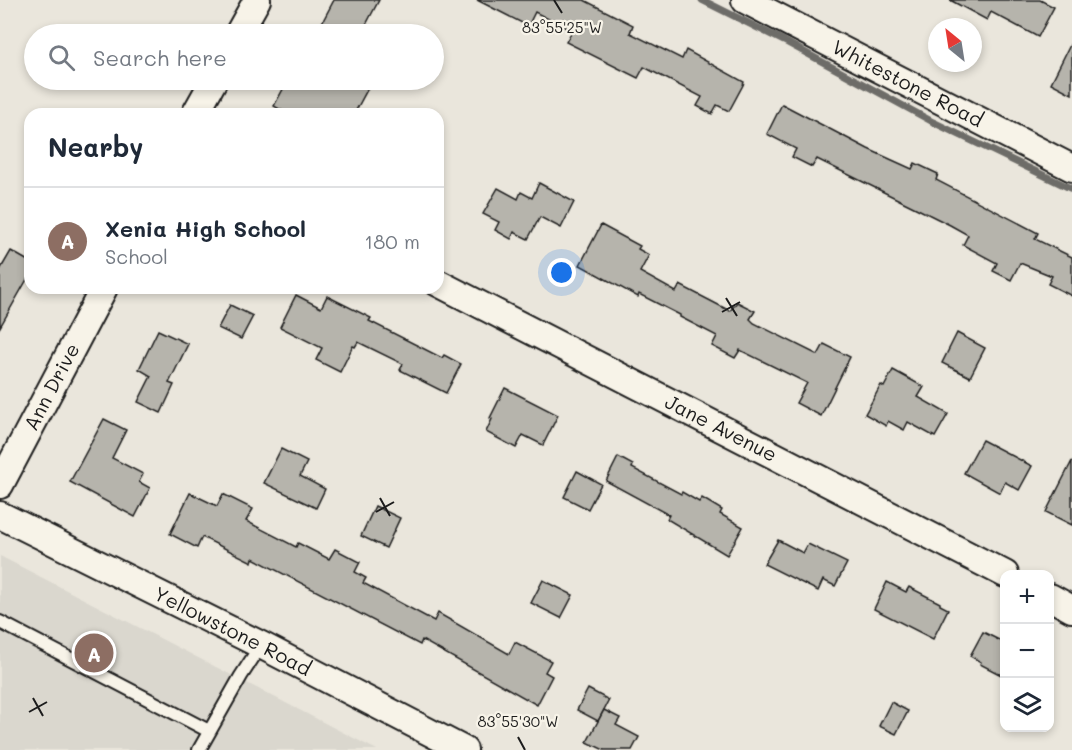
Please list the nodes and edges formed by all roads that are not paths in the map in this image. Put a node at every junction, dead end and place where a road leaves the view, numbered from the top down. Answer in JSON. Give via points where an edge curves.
{"nodes":[{"id":1,"x":257,"y":0,"type":"edge"},
{"id":2,"x":745,"y":0,"type":"edge"},
{"id":3,"x":244,"y":24,"type":"edge"},
{"id":4,"x":208,"y":90,"type":"edge"},
{"id":5,"x":198,"y":108,"type":"edge"},
{"id":6,"x":1072,"y":168,"type":"edge"},
{"id":7,"x":444,"y":286,"type":"edge"},
{"id":8,"x":101,"y":294,"type":"edge"},
{"id":9,"x":0,"y":485,"type":"edge"},
{"id":10,"x":0,"y":515,"type":"edge"},
{"id":11,"x":1000,"y":571,"type":"edge"},
{"id":12,"x":1054,"y":599,"type":"edge"},
{"id":13,"x":1072,"y":609,"type":"edge"},
{"id":14,"x":0,"y":622,"type":"edge"},
{"id":15,"x":261,"y":645,"type":"junction"},
{"id":16,"x":209,"y":731,"type":"junction"},
{"id":17,"x":200,"y":750,"type":"edge"},
{"id":18,"x":464,"y":750,"type":"edge"}],
"edges":[{"from":1,"to":3,"type":"street"},
{"from":2,"to":6,"type":"street","name":"Whitestone Road"},
{"from":4,"to":5,"type":"street"},
{"from":7,"to":11,"type":"street","name":"Jane Avenue"},
{"from":8,"to":9,"type":"street","name":"Ann Drive"},
{"from":10,"to":15,"type":"street","name":"Yellowstone Road"},
{"from":12,"to":13,"type":"street"},
{"from":14,"to":16,"type":"lane"},
{"from":15,"to":16,"type":"lane"},
{"from":15,"to":18,"type":"street","name":"Yellowstone Road"},
{"from":16,"to":17,"type":"lane"}]}
